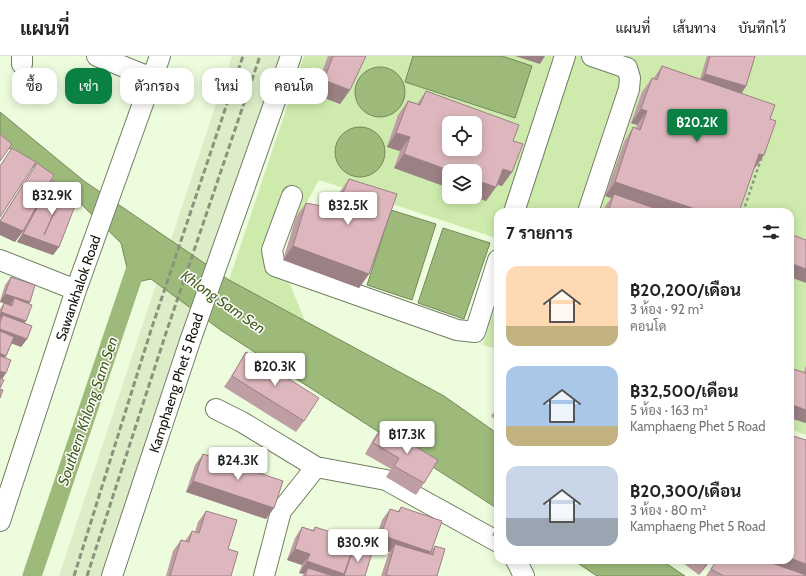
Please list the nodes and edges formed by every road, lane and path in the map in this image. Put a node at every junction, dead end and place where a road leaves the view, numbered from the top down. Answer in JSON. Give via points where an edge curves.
{"nodes":[{"id":1,"x":97,"y":56,"type":"edge"},
{"id":2,"x":160,"y":56,"type":"edge"},
{"id":3,"x":291,"y":56,"type":"edge"},
{"id":4,"x":565,"y":56,"type":"edge"},
{"id":5,"x":592,"y":56,"type":"edge"},
{"id":6,"x":127,"y":68,"type":"edge"},
{"id":7,"x":156,"y":68,"type":"edge"},
{"id":8,"x":143,"y":104,"type":"edge"},
{"id":9,"x":763,"y":155,"type":"edge"},
{"id":10,"x":292,"y":196,"type":"dead end"},
{"id":11,"x":515,"y":208,"type":"edge"},
{"id":12,"x":589,"y":208,"type":"edge"},
{"id":13,"x":744,"y":208,"type":"edge"},
{"id":14,"x":0,"y":260,"type":"edge"},
{"id":15,"x":494,"y":272,"type":"edge"},
{"id":16,"x":79,"y":283,"type":"junction"},
{"id":17,"x":216,"y":410,"type":"dead end"},
{"id":18,"x":316,"y":467,"type":"junction"},
{"id":19,"x":8,"y":470,"type":"edge"},
{"id":20,"x":0,"y":521,"type":"edge"},
{"id":21,"x":494,"y":540,"type":"edge"},
{"id":22,"x":518,"y":564,"type":"edge"},
{"id":23,"x":112,"y":576,"type":"edge"},
{"id":24,"x":264,"y":576,"type":"edge"},
{"id":25,"x":524,"y":576,"type":"edge"}],
"edges":[{"from":1,"to":6,"type":"street"},
{"from":2,"to":7,"type":"street","name":"Sawankhalok Road"},
{"from":3,"to":23,"type":"street","name":"Kamphaeng Phet 5 Road","via":[[190,341]]},
{"from":4,"to":11,"type":"street"},
{"from":5,"to":12,"type":"street","via":[[627,68],[630,78],[629,88]]},
{"from":8,"to":16,"type":"street","name":"Sawankhalok Road"},
{"from":9,"to":13,"type":"path"},
{"from":10,"to":15,"type":"street","via":[[272,250],[275,266],[456,330],[474,332]]},
{"from":14,"to":16,"type":"street"},
{"from":16,"to":19,"type":"street","name":"Sawankhalok Road"},
{"from":17,"to":18,"type":"street","via":[[242,422]]},
{"from":18,"to":21,"type":"street","via":[[386,480]]},
{"from":18,"to":24,"type":"street","via":[[281,511]]},
{"from":19,"to":20,"type":"street","name":"Sawankhalok Road"},
{"from":22,"to":25,"type":"street"}]}
